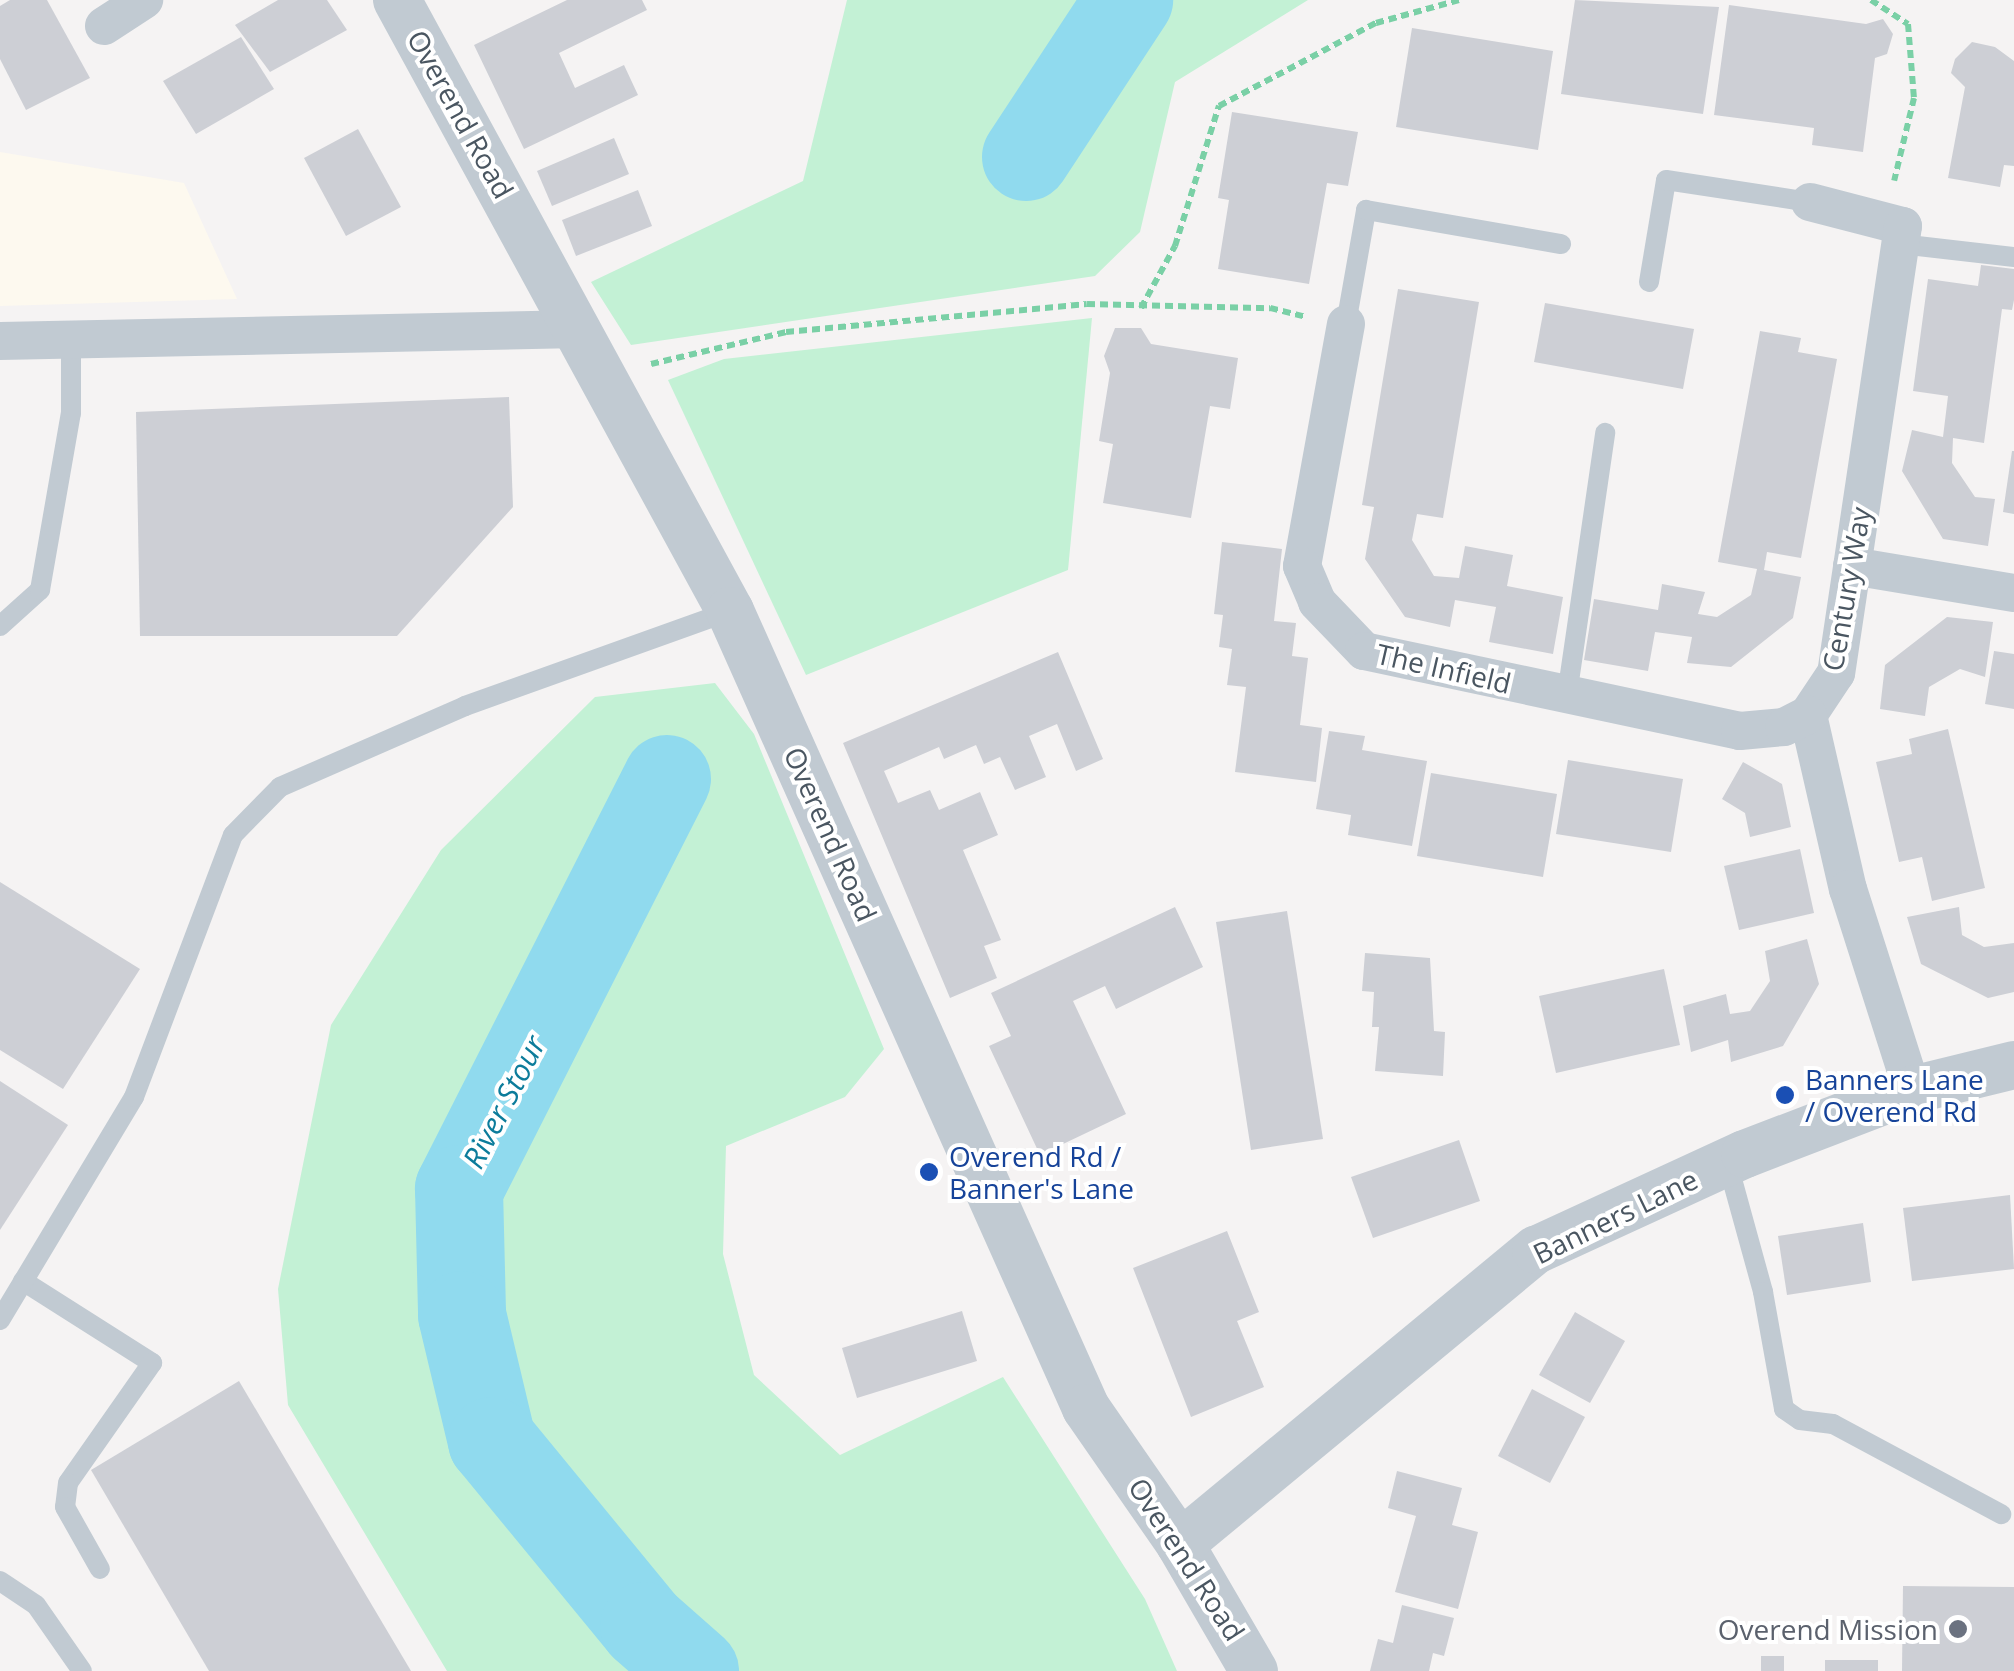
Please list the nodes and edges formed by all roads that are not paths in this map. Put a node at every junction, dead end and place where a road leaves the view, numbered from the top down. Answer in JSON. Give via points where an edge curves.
{"nodes":[{"id":1,"x":144,"y":0,"type":"edge"},
{"id":2,"x":397,"y":0,"type":"edge"},
{"id":3,"x":104,"y":26,"type":"dead end"},
{"id":4,"x":1810,"y":202,"type":"joint"},
{"id":5,"x":1892,"y":231,"type":"junction"},
{"id":6,"x":1561,"y":244,"type":"dead end"},
{"id":7,"x":2014,"y":257,"type":"edge"},
{"id":8,"x":1649,"y":282,"type":"dead end"},
{"id":9,"x":1346,"y":324,"type":"joint"},
{"id":10,"x":580,"y":329,"type":"junction"},
{"id":11,"x":71,"y":339,"type":"junction"},
{"id":12,"x":0,"y":340,"type":"edge"},
{"id":13,"x":1605,"y":433,"type":"dead end"},
{"id":14,"x":1852,"y":566,"type":"junction"},
{"id":15,"x":2014,"y":593,"type":"edge"},
{"id":16,"x":730,"y":611,"type":"junction"},
{"id":17,"x":0,"y":626,"type":"edge"},
{"id":18,"x":1567,"y":696,"type":"junction"},
{"id":19,"x":1808,"y":715,"type":"junction"},
{"id":20,"x":2014,"y":1064,"type":"edge"},
{"id":21,"x":1912,"y":1090,"type":"junction"},
{"id":22,"x":1728,"y":1162,"type":"junction"},
{"id":23,"x":24,"y":1281,"type":"junction"},
{"id":24,"x":0,"y":1320,"type":"edge"},
{"id":25,"x":2001,"y":1514,"type":"dead end"},
{"id":26,"x":1180,"y":1544,"type":"junction"},
{"id":27,"x":100,"y":1569,"type":"dead end"},
{"id":28,"x":0,"y":1581,"type":"edge"},
{"id":29,"x":82,"y":1671,"type":"edge"},
{"id":30,"x":1254,"y":1671,"type":"edge"}],
"edges":[{"from":1,"to":3,"type":"street"},
{"from":2,"to":10,"type":"street","name":"Overend Road"},
{"from":4,"to":5,"type":"street"},
{"from":4,"to":8,"type":"lane","via":[[1666,180]]},
{"from":5,"to":7,"type":"lane"},
{"from":5,"to":14,"type":"street","name":"Century Way"},
{"from":6,"to":9,"type":"lane","via":[[1366,210]]},
{"from":9,"to":18,"type":"street","name":"The Infield","via":[[1302,566],[1317,602],[1364,650]]},
{"from":10,"to":11,"type":"street"},
{"from":10,"to":16,"type":"street","name":"Overend Road"},
{"from":11,"to":12,"type":"street"},
{"from":11,"to":17,"type":"lane","via":[[71,413],[40,590]]},
{"from":13,"to":18,"type":"lane"},
{"from":14,"to":15,"type":"street"},
{"from":14,"to":19,"type":"street","name":"Century Way","via":[[1836,673]]},
{"from":16,"to":23,"type":"lane","via":[[465,706],[280,787],[233,835],[134,1097]]},
{"from":16,"to":26,"type":"street","name":"Overend Road","via":[[1086,1408]]},
{"from":18,"to":19,"type":"street","name":"The Infield","via":[[1740,731],[1784,727]]},
{"from":19,"to":21,"type":"street","via":[[1848,889]]},
{"from":20,"to":21,"type":"street","name":"Banners Lane"},
{"from":21,"to":22,"type":"street","name":"Banners Lane"},
{"from":22,"to":25,"type":"lane","via":[[1763,1292],[1784,1410],[1800,1420],[1833,1424]]},
{"from":22,"to":26,"type":"street","name":"Banners Lane","via":[[1536,1250]]},
{"from":23,"to":24,"type":"lane"},
{"from":23,"to":27,"type":"lane","via":[[152,1362],[68,1483],[65,1507]]},
{"from":26,"to":30,"type":"street","name":"Overend Road"},
{"from":28,"to":29,"type":"lane","via":[[36,1605]]}]}
